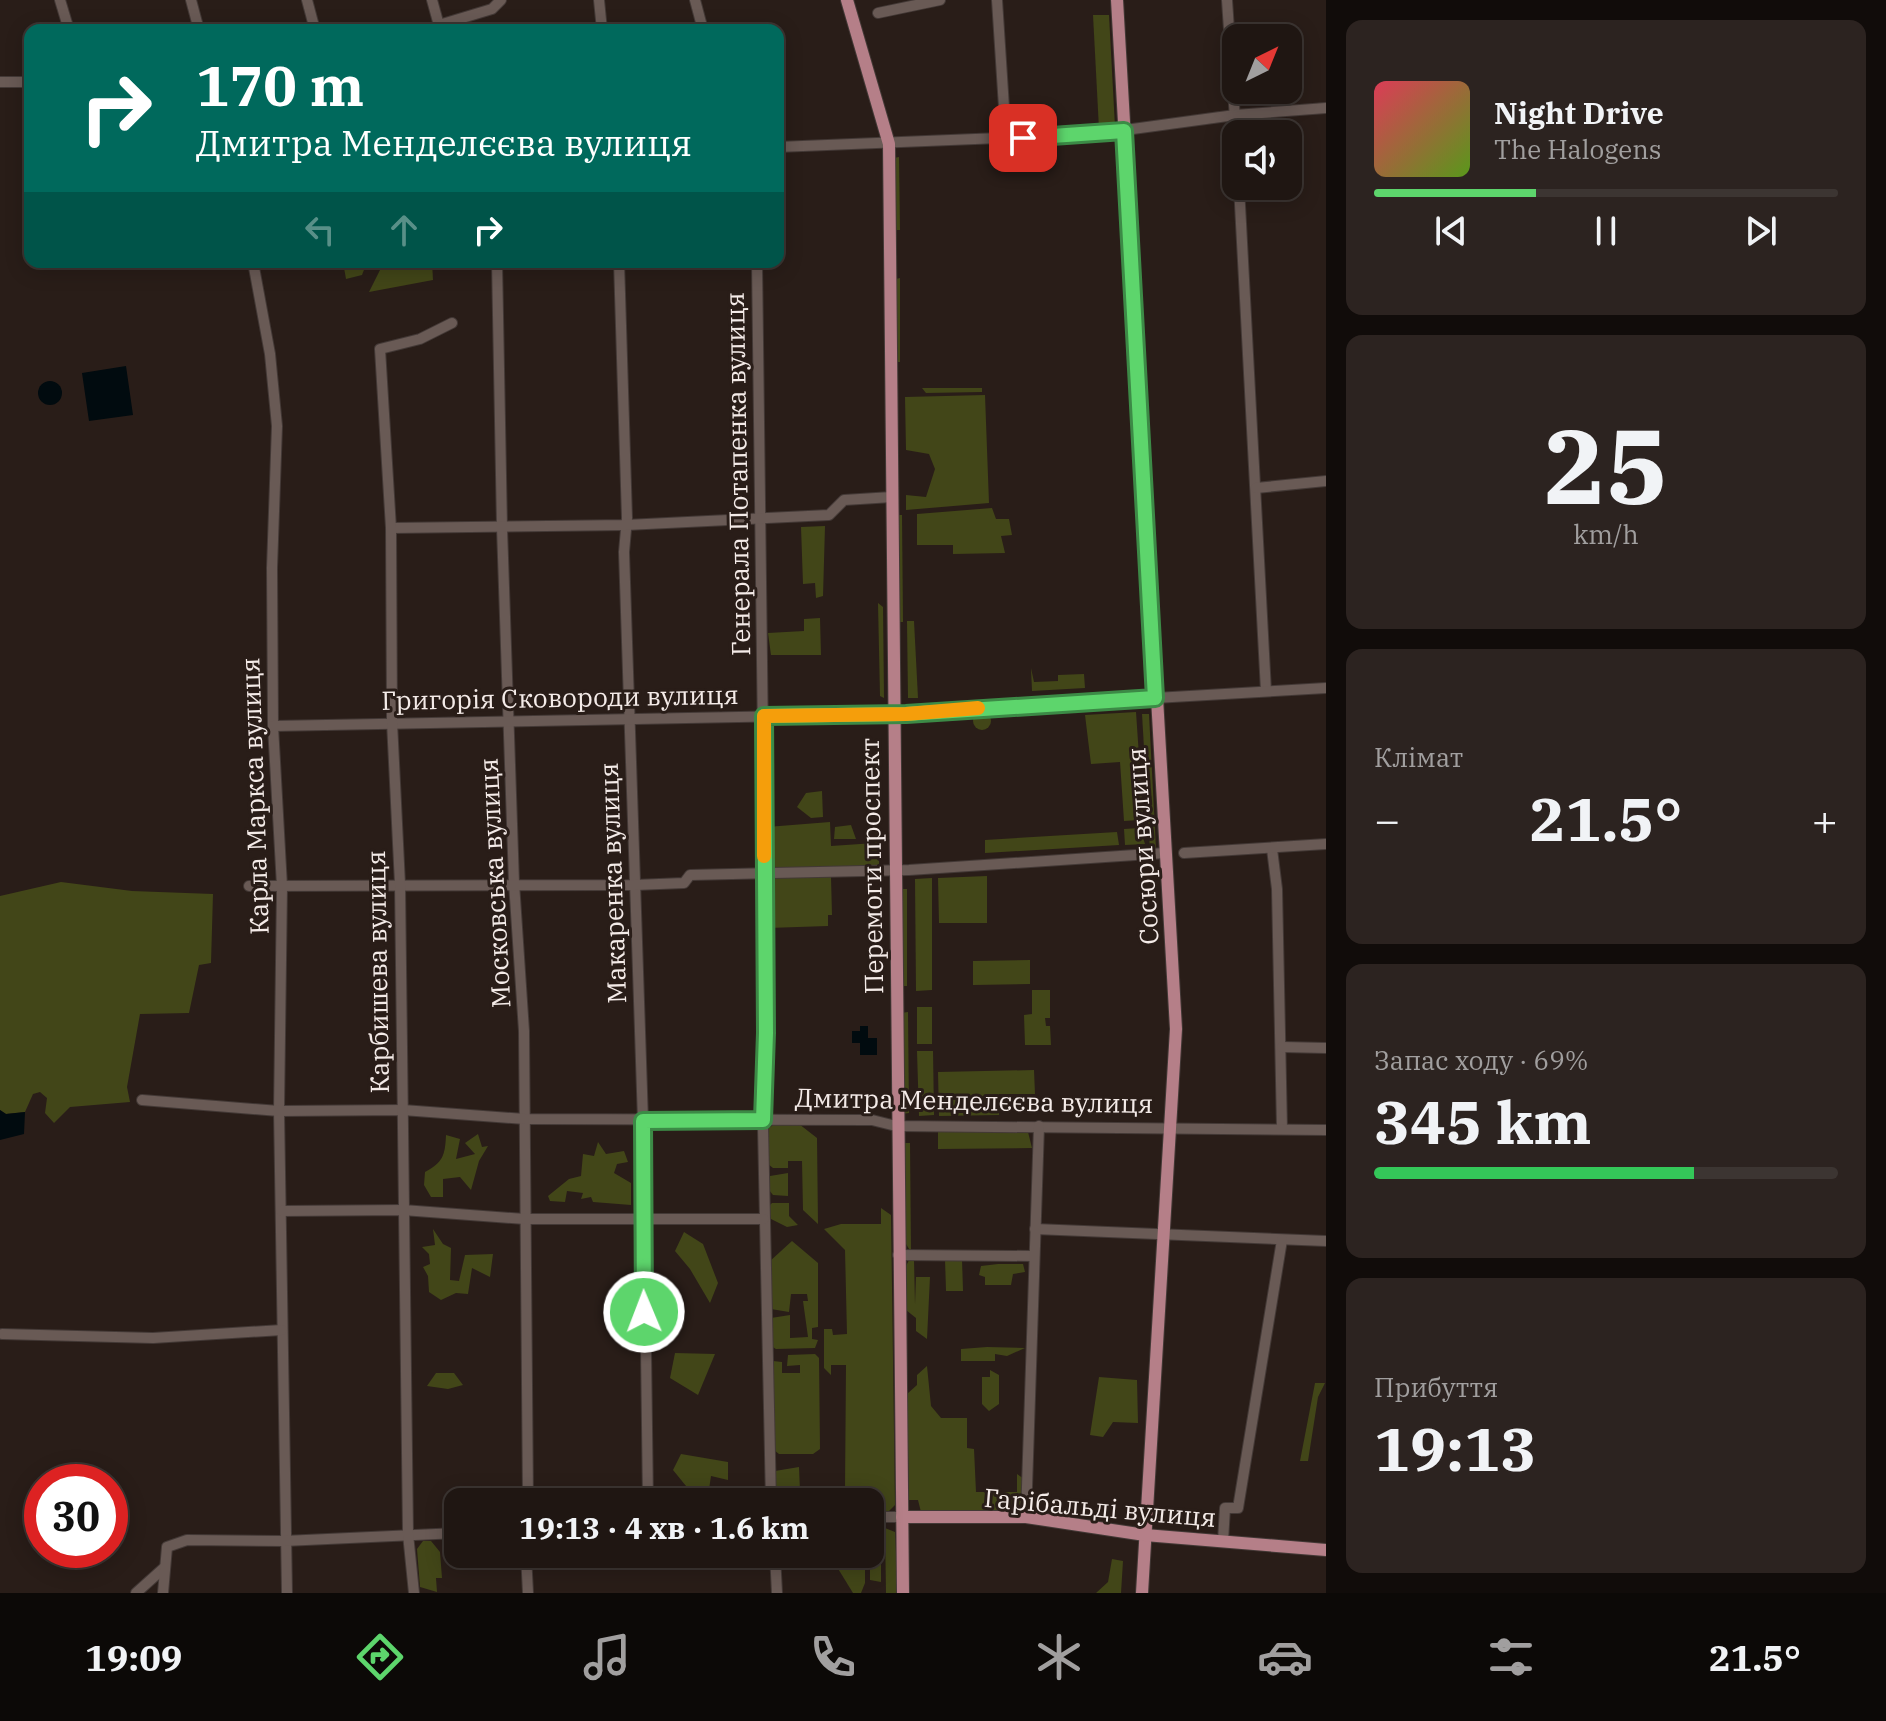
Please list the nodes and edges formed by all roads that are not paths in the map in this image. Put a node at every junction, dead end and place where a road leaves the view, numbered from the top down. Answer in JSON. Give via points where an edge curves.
{"nodes":[{"id":1,"x":60,"y":0,"type":"edge"},
{"id":2,"x":191,"y":0,"type":"edge"},
{"id":3,"x":307,"y":0,"type":"edge"},
{"id":4,"x":432,"y":0,"type":"edge"},
{"id":5,"x":501,"y":0,"type":"edge"},
{"id":6,"x":599,"y":0,"type":"edge"},
{"id":7,"x":695,"y":0,"type":"edge"},
{"id":8,"x":847,"y":0,"type":"edge"},
{"id":9,"x":940,"y":0,"type":"edge"},
{"id":10,"x":997,"y":0,"type":"edge"},
{"id":11,"x":1117,"y":0,"type":"edge"},
{"id":12,"x":1227,"y":0,"type":"edge"},
{"id":13,"x":878,"y":13,"type":"dead end"},
{"id":14,"x":67,"y":24,"type":"edge"},
{"id":15,"x":197,"y":24,"type":"edge"},
{"id":16,"x":313,"y":24,"type":"edge"},
{"id":17,"x":439,"y":24,"type":"edge"},
{"id":18,"x":451,"y":24,"type":"edge"},
{"id":19,"x":601,"y":24,"type":"edge"},
{"id":20,"x":701,"y":24,"type":"edge"},
{"id":21,"x":0,"y":82,"type":"edge"},
{"id":22,"x":24,"y":82,"type":"edge"},
{"id":23,"x":1326,"y":108,"type":"edge"},
{"id":24,"x":1235,"y":115,"type":"junction"},
{"id":25,"x":1235,"y":120,"type":"edge"},
{"id":26,"x":1124,"y":131,"type":"junction"},
{"id":27,"x":1006,"y":138,"type":"junction"},
{"id":28,"x":889,"y":144,"type":"junction"},
{"id":29,"x":784,"y":147,"type":"edge"},
{"id":30,"x":1240,"y":200,"type":"edge"},
{"id":31,"x":254,"y":268,"type":"edge"},
{"id":32,"x":497,"y":268,"type":"edge"},
{"id":33,"x":619,"y":268,"type":"edge"},
{"id":34,"x":757,"y":268,"type":"edge"},
{"id":35,"x":452,"y":323,"type":"dead end"},
{"id":36,"x":1326,"y":481,"type":"edge"},
{"id":37,"x":1256,"y":488,"type":"junction"},
{"id":38,"x":892,"y":497,"type":"junction"},
{"id":39,"x":760,"y":519,"type":"junction"},
{"id":40,"x":626,"y":525,"type":"junction"},
{"id":41,"x":391,"y":528,"type":"junction"},
{"id":42,"x":502,"y":528,"type":"junction"},
{"id":43,"x":1326,"y":688,"type":"edge"},
{"id":44,"x":1266,"y":691,"type":"junction"},
{"id":45,"x":1155,"y":698,"type":"junction"},
{"id":46,"x":892,"y":714,"type":"junction"},
{"id":47,"x":764,"y":716,"type":"junction"},
{"id":48,"x":629,"y":721,"type":"junction"},
{"id":49,"x":392,"y":722,"type":"junction"},
{"id":50,"x":509,"y":722,"type":"junction"},
{"id":51,"x":273,"y":726,"type":"junction"},
{"id":52,"x":1326,"y":844,"type":"edge"},
{"id":53,"x":1272,"y":849,"type":"junction"},
{"id":54,"x":1165,"y":853,"type":"junction"},
{"id":55,"x":1184,"y":853,"type":"dead end"},
{"id":56,"x":894,"y":869,"type":"junction"},
{"id":57,"x":764,"y":871,"type":"junction"},
{"id":58,"x":514,"y":883,"type":"junction"},
{"id":59,"x":400,"y":884,"type":"junction"},
{"id":60,"x":635,"y":885,"type":"junction"},
{"id":61,"x":249,"y":886,"type":"dead end"},
{"id":62,"x":282,"y":886,"type":"junction"},
{"id":63,"x":1282,"y":1047,"type":"junction"},
{"id":64,"x":1326,"y":1048,"type":"edge"},
{"id":65,"x":142,"y":1100,"type":"dead end"},
{"id":66,"x":403,"y":1110,"type":"junction"},
{"id":67,"x":279,"y":1111,"type":"junction"},
{"id":68,"x":525,"y":1119,"type":"junction"},
{"id":69,"x":763,"y":1120,"type":"junction"},
{"id":70,"x":643,"y":1121,"type":"junction"},
{"id":71,"x":896,"y":1126,"type":"junction"},
{"id":72,"x":1039,"y":1126,"type":"junction"},
{"id":73,"x":1172,"y":1126,"type":"junction"},
{"id":74,"x":1282,"y":1129,"type":"junction"},
{"id":75,"x":1326,"y":1130,"type":"edge"},
{"id":76,"x":403,"y":1210,"type":"junction"},
{"id":77,"x":281,"y":1211,"type":"junction"},
{"id":78,"x":642,"y":1217,"type":"junction"},
{"id":79,"x":525,"y":1219,"type":"junction"},
{"id":80,"x":764,"y":1219,"type":"junction"},
{"id":81,"x":1035,"y":1229,"type":"junction"},
{"id":82,"x":1166,"y":1232,"type":"junction"},
{"id":83,"x":1282,"y":1240,"type":"junction"},
{"id":84,"x":1326,"y":1241,"type":"edge"},
{"id":85,"x":898,"y":1255,"type":"junction"},
{"id":86,"x":1034,"y":1256,"type":"junction"},
{"id":87,"x":282,"y":1330,"type":"junction"},
{"id":88,"x":2,"y":1334,"type":"dead end"},
{"id":89,"x":528,"y":1488,"type":"edge"},
{"id":90,"x":648,"y":1488,"type":"edge"},
{"id":91,"x":771,"y":1488,"type":"edge"},
{"id":92,"x":884,"y":1517,"type":"edge"},
{"id":93,"x":902,"y":1517,"type":"junction"},
{"id":94,"x":1026,"y":1517,"type":"junction"},
{"id":95,"x":444,"y":1533,"type":"edge"},
{"id":96,"x":408,"y":1534,"type":"junction"},
{"id":97,"x":1145,"y":1535,"type":"junction"},
{"id":98,"x":284,"y":1541,"type":"junction"},
{"id":99,"x":1223,"y":1541,"type":"junction"},
{"id":100,"x":1326,"y":1550,"type":"edge"},
{"id":101,"x":165,"y":1567,"type":"junction"},
{"id":102,"x":527,"y":1568,"type":"edge"},
{"id":103,"x":776,"y":1568,"type":"edge"},
{"id":104,"x":136,"y":1593,"type":"edge"},
{"id":105,"x":163,"y":1593,"type":"edge"},
{"id":106,"x":287,"y":1593,"type":"edge"},
{"id":107,"x":414,"y":1593,"type":"edge"},
{"id":108,"x":528,"y":1593,"type":"edge"},
{"id":109,"x":777,"y":1593,"type":"edge"},
{"id":110,"x":903,"y":1593,"type":"edge"},
{"id":111,"x":1142,"y":1593,"type":"edge"}],
"edges":[{"from":1,"to":14,"type":"street"},
{"from":2,"to":15,"type":"street"},
{"from":3,"to":16,"type":"street"},
{"from":4,"to":17,"type":"street"},
{"from":5,"to":18,"type":"street","via":[[492,9]]},
{"from":6,"to":19,"type":"street"},
{"from":7,"to":20,"type":"street"},
{"from":8,"to":28,"type":"main road","name":"Перемоги проспект"},
{"from":9,"to":13,"type":"street"},
{"from":10,"to":27,"type":"street"},
{"from":11,"to":26,"type":"main road","name":"Сосюри вулиця"},
{"from":12,"to":24,"type":"street"},
{"from":21,"to":22,"type":"street"},
{"from":23,"to":24,"type":"street"},
{"from":24,"to":25,"type":"street"},
{"from":24,"to":26,"type":"street"},
{"from":26,"to":27,"type":"street"},
{"from":26,"to":45,"type":"main road","name":"Сосюри вулиця"},
{"from":27,"to":28,"type":"street"},
{"from":28,"to":29,"type":"street"},
{"from":28,"to":38,"type":"main road","name":"Перемоги проспект"},
{"from":30,"to":37,"type":"street"},
{"from":31,"to":51,"type":"street","name":"Карла Маркса вулиця","via":[[277,426]]},
{"from":32,"to":42,"type":"street","name":"Московська вулиця"},
{"from":33,"to":40,"type":"street","name":"Макаренка вулиця"},
{"from":34,"to":39,"type":"street","name":"Генерала Потапенка вулиця"},
{"from":35,"to":41,"type":"street","name":"Карбишева вулиця","via":[[420,339],[380,349]]},
{"from":36,"to":37,"type":"street"},
{"from":37,"to":44,"type":"street"},
{"from":38,"to":39,"type":"street","via":[[844,500],[829,515]]},
{"from":38,"to":46,"type":"main road","name":"Перемоги проспект"},
{"from":39,"to":40,"type":"street"},
{"from":39,"to":47,"type":"street","name":"Генерала Потапенка вулиця"},
{"from":40,"to":42,"type":"street"},
{"from":40,"to":48,"type":"street","name":"Макаренка вулиця"},
{"from":41,"to":42,"type":"street"},
{"from":41,"to":49,"type":"street","name":"Карбишева вулиця"},
{"from":42,"to":50,"type":"street","name":"Московська вулиця"},
{"from":43,"to":44,"type":"street","name":"Григорія Сковороди вулиця"},
{"from":44,"to":45,"type":"street","name":"Григорія Сковороди вулиця"},
{"from":45,"to":46,"type":"main road","name":"Григорія Сковороди вулиця"},
{"from":45,"to":54,"type":"main road","name":"Сосюри вулиця"},
{"from":46,"to":47,"type":"street","name":"Григорія Сковороди вулиця"},
{"from":46,"to":56,"type":"main road","name":"Перемоги проспект"},
{"from":47,"to":48,"type":"street","name":"Григорія Сковороди вулиця"},
{"from":47,"to":57,"type":"street","name":"Генерала Потапенка вулиця"},
{"from":48,"to":50,"type":"street","name":"Григорія Сковороди вулиця"},
{"from":48,"to":60,"type":"street","name":"Макаренка вулиця"},
{"from":49,"to":50,"type":"street","name":"Григорія Сковороди вулиця"},
{"from":49,"to":51,"type":"street","name":"Григорія Сковороди вулиця"},
{"from":49,"to":59,"type":"street","name":"Карбишева вулиця"},
{"from":50,"to":58,"type":"street","name":"Московська вулиця"},
{"from":51,"to":62,"type":"street","name":"Карла Маркса вулиця"},
{"from":52,"to":53,"type":"street"},
{"from":53,"to":55,"type":"street"},
{"from":53,"to":63,"type":"street"},
{"from":54,"to":56,"type":"street"},
{"from":54,"to":73,"type":"main road","name":"Сосюри вулиця","via":[[1176,1029]]},
{"from":56,"to":57,"type":"street"},
{"from":56,"to":71,"type":"main road","name":"Перемоги проспект"},
{"from":57,"to":60,"type":"street","via":[[690,875],[684,883]]},
{"from":57,"to":69,"type":"street","name":"Генерала Потапенка вулиця"},
{"from":58,"to":59,"type":"street"},
{"from":58,"to":60,"type":"street"},
{"from":58,"to":68,"type":"street","name":"Московська вулиця"},
{"from":59,"to":62,"type":"street"},
{"from":59,"to":66,"type":"street","name":"Карбишева вулиця"},
{"from":60,"to":70,"type":"street","name":"Макаренка вулиця"},
{"from":61,"to":62,"type":"street"},
{"from":62,"to":67,"type":"street","name":"Карла Маркса вулиця"},
{"from":63,"to":64,"type":"street"},
{"from":63,"to":74,"type":"street"},
{"from":65,"to":67,"type":"street","name":"Дмитра Менделєєва вулиця"},
{"from":66,"to":67,"type":"street","name":"Дмитра Менделєєва вулиця"},
{"from":66,"to":68,"type":"street","name":"Дмитра Менделєєва вулиця"},
{"from":66,"to":76,"type":"street","name":"Карбишева вулиця"},
{"from":67,"to":77,"type":"street","name":"Карла Маркса вулиця"},
{"from":68,"to":70,"type":"street","name":"Дмитра Менделєєва вулиця"},
{"from":68,"to":79,"type":"street","name":"Московська вулиця"},
{"from":69,"to":70,"type":"street","name":"Дмитра Менделєєва вулиця"},
{"from":69,"to":71,"type":"street","name":"Дмитра Менделєєва вулиця","via":[[878,1120]]},
{"from":69,"to":80,"type":"street","name":"Генерала Потапенка вулиця"},
{"from":70,"to":78,"type":"street","name":"Макаренка вулиця"},
{"from":71,"to":72,"type":"street","name":"Дмитра Менделєєва вулиця"},
{"from":71,"to":85,"type":"main road","name":"Перемоги проспект"},
{"from":72,"to":73,"type":"street","name":"Дмитра Менделєєва вулиця"},
{"from":72,"to":81,"type":"street"},
{"from":73,"to":74,"type":"street","name":"Дмитра Менделєєва вулиця"},
{"from":73,"to":82,"type":"main road","name":"Сосюри вулиця"},
{"from":74,"to":75,"type":"street","name":"Дмитра Менделєєва вулиця"},
{"from":76,"to":77,"type":"street"},
{"from":76,"to":79,"type":"street"},
{"from":76,"to":96,"type":"street","name":"Карбишева вулиця"},
{"from":77,"to":87,"type":"street","name":"Карла Маркса вулиця"},
{"from":78,"to":79,"type":"street"},
{"from":78,"to":80,"type":"street"},
{"from":78,"to":90,"type":"street","name":"Макаренка вулиця"},
{"from":79,"to":89,"type":"street","name":"Московська вулиця"},
{"from":80,"to":91,"type":"street","name":"Генерала Потапенка вулиця"},
{"from":81,"to":82,"type":"street"},
{"from":81,"to":86,"type":"street"},
{"from":82,"to":83,"type":"street","via":[[1222,1240]]},
{"from":82,"to":97,"type":"main road","name":"Сосюри вулиця"},
{"from":83,"to":84,"type":"street"},
{"from":83,"to":99,"type":"street","via":[[1238,1508],[1225,1508]]},
{"from":85,"to":86,"type":"street"},
{"from":85,"to":93,"type":"main road","name":"Перемоги проспект"},
{"from":86,"to":94,"type":"street"},
{"from":87,"to":88,"type":"street","via":[[153,1338]]},
{"from":87,"to":98,"type":"street","name":"Карла Маркса вулиця"},
{"from":92,"to":93,"type":"street","name":"Гарібальді вулиця"},
{"from":93,"to":94,"type":"main road","name":"Гарібальді вулиця"},
{"from":93,"to":110,"type":"main road","name":"Перемоги проспект"},
{"from":94,"to":97,"type":"main road","name":"Гарібальді вулиця"},
{"from":95,"to":96,"type":"street"},
{"from":96,"to":98,"type":"street"},
{"from":96,"to":107,"type":"street","name":"Карбишева вулиця"},
{"from":97,"to":99,"type":"main road","name":"Гарібальді вулиця"},
{"from":97,"to":111,"type":"main road","name":"Сосюри вулиця"},
{"from":98,"to":101,"type":"street","via":[[187,1540],[167,1547]]},
{"from":98,"to":106,"type":"street","name":"Карла Маркса вулиця"},
{"from":99,"to":100,"type":"main road","name":"Гарібальді вулиця"},
{"from":101,"to":104,"type":"street"},
{"from":101,"to":105,"type":"street"},
{"from":102,"to":108,"type":"street"},
{"from":103,"to":109,"type":"street"}]}
